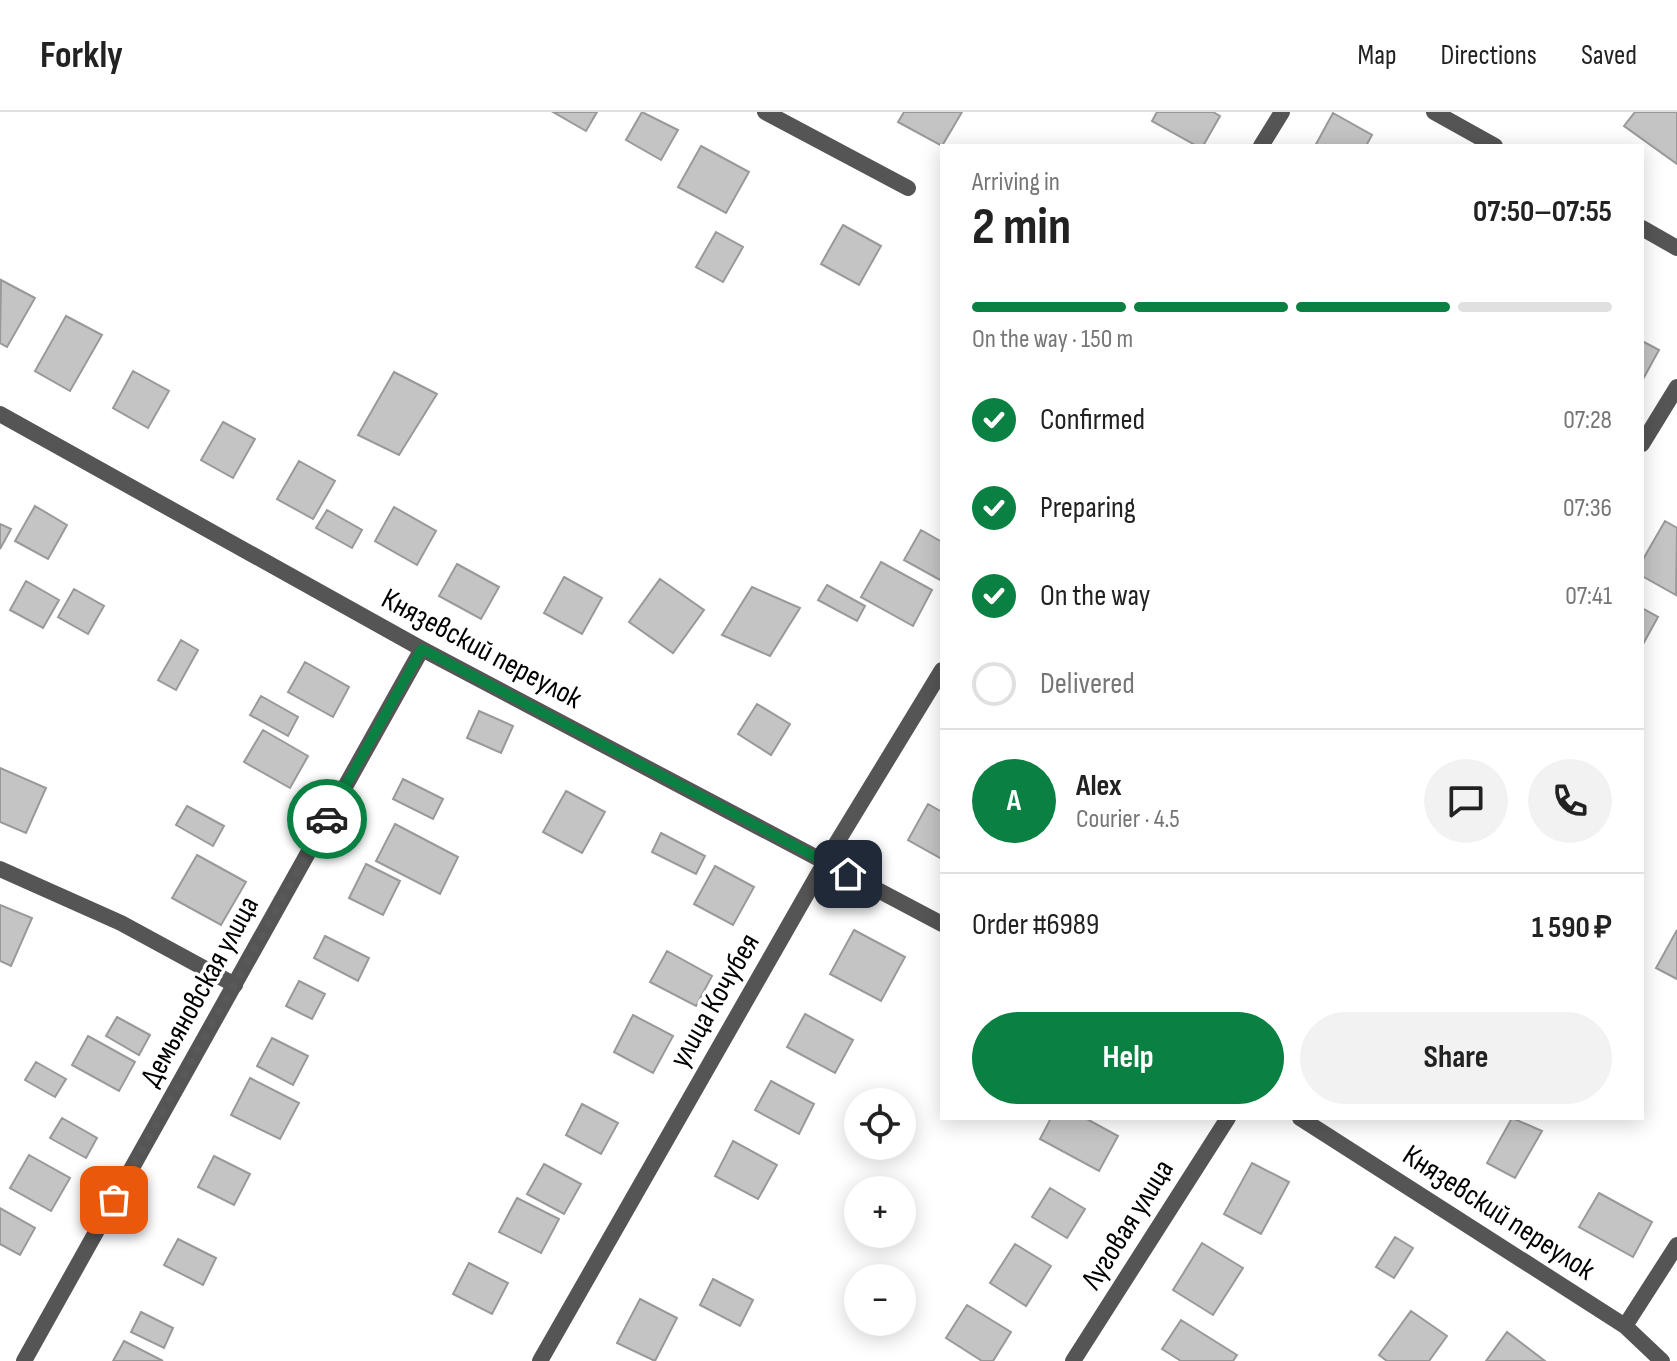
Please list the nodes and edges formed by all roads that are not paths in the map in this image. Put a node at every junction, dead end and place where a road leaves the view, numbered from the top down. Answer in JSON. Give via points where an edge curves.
{"nodes":[{"id":1,"x":765,"y":112,"type":"edge"},
{"id":2,"x":1282,"y":112,"type":"edge"},
{"id":3,"x":1434,"y":112,"type":"edge"},
{"id":4,"x":1262,"y":144,"type":"edge"},
{"id":5,"x":1491,"y":144,"type":"edge"},
{"id":6,"x":908,"y":188,"type":"dead end"},
{"id":7,"x":1644,"y":229,"type":"edge"},
{"id":8,"x":1677,"y":248,"type":"edge"},
{"id":9,"x":1677,"y":387,"type":"edge"},
{"id":10,"x":0,"y":414,"type":"edge"},
{"id":11,"x":1644,"y":441,"type":"edge"},
{"id":12,"x":422,"y":649,"type":"junction"},
{"id":13,"x":940,"y":673,"type":"edge"},
{"id":14,"x":825,"y":862,"type":"junction"},
{"id":15,"x":0,"y":869,"type":"edge"},
{"id":16,"x":940,"y":923,"type":"edge"},
{"id":17,"x":235,"y":985,"type":"junction"},
{"id":18,"x":1227,"y":1120,"type":"edge"},
{"id":19,"x":1303,"y":1120,"type":"edge"},
{"id":20,"x":1677,"y":1245,"type":"edge"},
{"id":21,"x":1625,"y":1326,"type":"junction"},
{"id":22,"x":24,"y":1361,"type":"edge"},
{"id":23,"x":540,"y":1361,"type":"edge"},
{"id":24,"x":1073,"y":1361,"type":"edge"},
{"id":25,"x":1662,"y":1361,"type":"edge"}],
"edges":[{"from":1,"to":6,"type":"street"},
{"from":2,"to":4,"type":"street"},
{"from":3,"to":5,"type":"street"},
{"from":7,"to":8,"type":"street"},
{"from":9,"to":11,"type":"street"},
{"from":10,"to":12,"type":"street","name":"Князевский переулок"},
{"from":12,"to":14,"type":"street","name":"Князевский переулок"},
{"from":12,"to":17,"type":"street","name":"Демьяновская улица"},
{"from":13,"to":14,"type":"street","name":"улица Кочубея"},
{"from":14,"to":16,"type":"street","name":"Князевский переулок"},
{"from":14,"to":23,"type":"street","name":"улица Кочубея"},
{"from":15,"to":17,"type":"street","via":[[121,923]]},
{"from":17,"to":22,"type":"street","name":"Демьяновская улица"},
{"from":18,"to":24,"type":"street","name":"Луговая улица"},
{"from":19,"to":21,"type":"street","name":"Князевский переулок"},
{"from":20,"to":21,"type":"street"},
{"from":21,"to":25,"type":"street","name":"Князевский переулок"}]}
